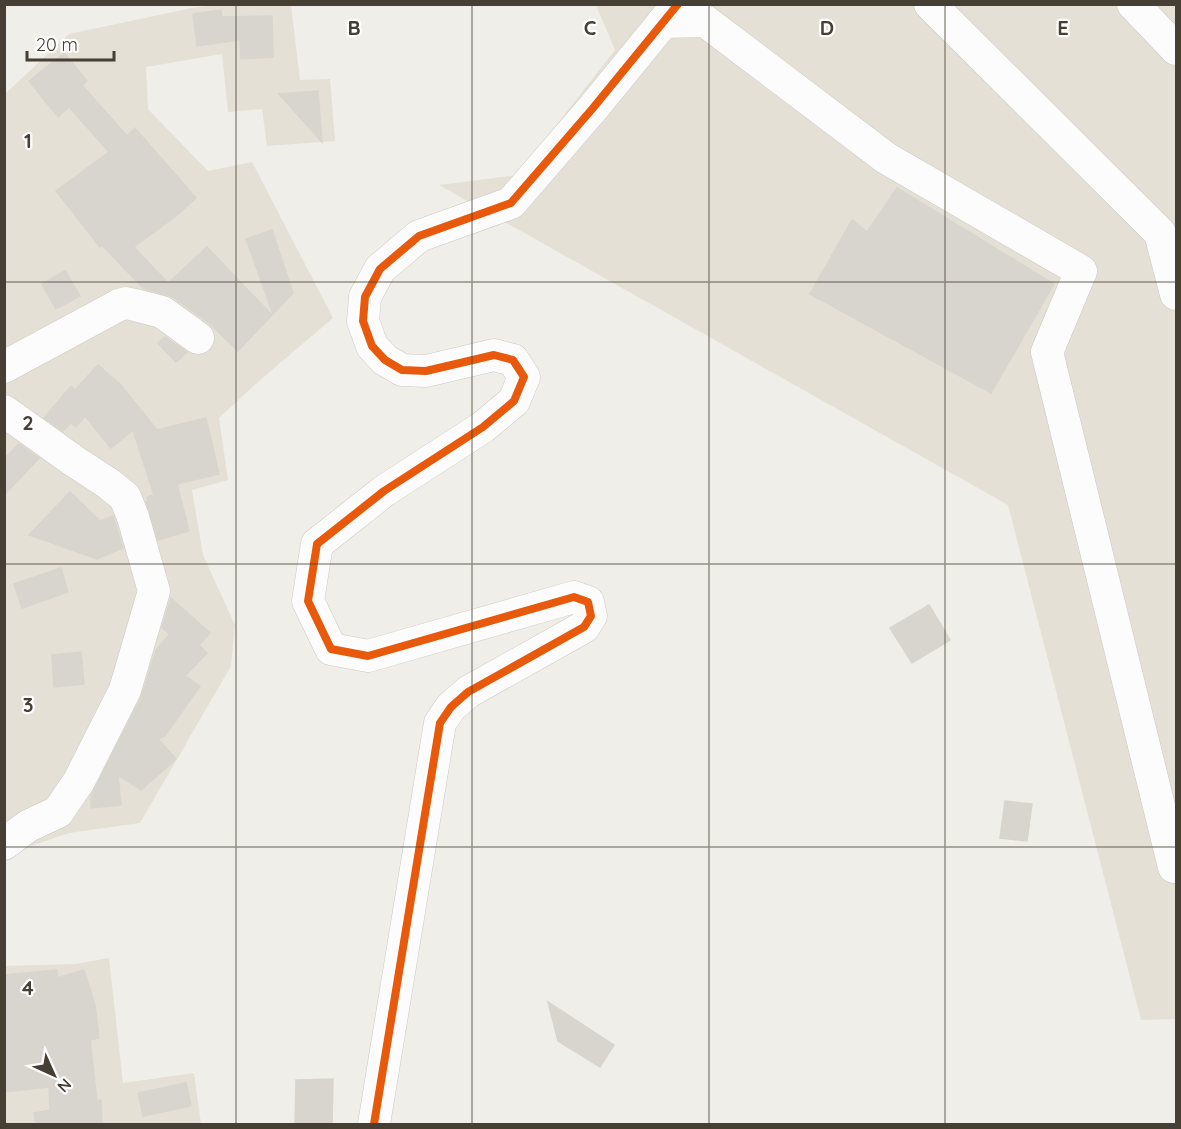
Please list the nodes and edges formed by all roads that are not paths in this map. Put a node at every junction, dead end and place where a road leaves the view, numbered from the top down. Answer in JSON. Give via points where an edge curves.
{"nodes":[{"id":1,"x":930,"y":4,"type":"edge"},
{"id":2,"x":1133,"y":4,"type":"edge"},
{"id":3,"x":670,"y":13,"type":"edge"},
{"id":4,"x":713,"y":13,"type":"edge"},
{"id":5,"x":1176,"y":49,"type":"edge"},
{"id":6,"x":1176,"y":294,"type":"edge"},
{"id":7,"x":198,"y":338,"type":"dead end"},
{"id":8,"x":4,"y":367,"type":"edge"},
{"id":9,"x":4,"y":411,"type":"edge"},
{"id":10,"x":4,"y":844,"type":"edge"},
{"id":11,"x":1176,"y":867,"type":"edge"},
{"id":12,"x":374,"y":1125,"type":"edge"}],
"edges":[{"from":1,"to":6,"type":"street","via":[[1160,233]]},
{"from":2,"to":5,"type":"street"},
{"from":3,"to":4,"type":"street"},
{"from":3,"to":12,"type":"street","via":[[511,203],[419,236],[381,269],[365,297],[363,321],[372,346],[402,370],[426,371],[494,355],[513,360],[524,377],[514,401],[483,427],[384,491],[318,544],[308,600],[331,649],[368,656],[574,597],[588,602],[591,616],[584,627],[468,692],[440,723]]},
{"from":4,"to":11,"type":"street","via":[[886,158],[1081,271],[1047,352]]},
{"from":7,"to":8,"type":"street","via":[[162,312],[126,303]]},
{"from":9,"to":10,"type":"street","via":[[125,497],[154,591],[125,690],[79,781],[58,812],[28,826]]}]}
